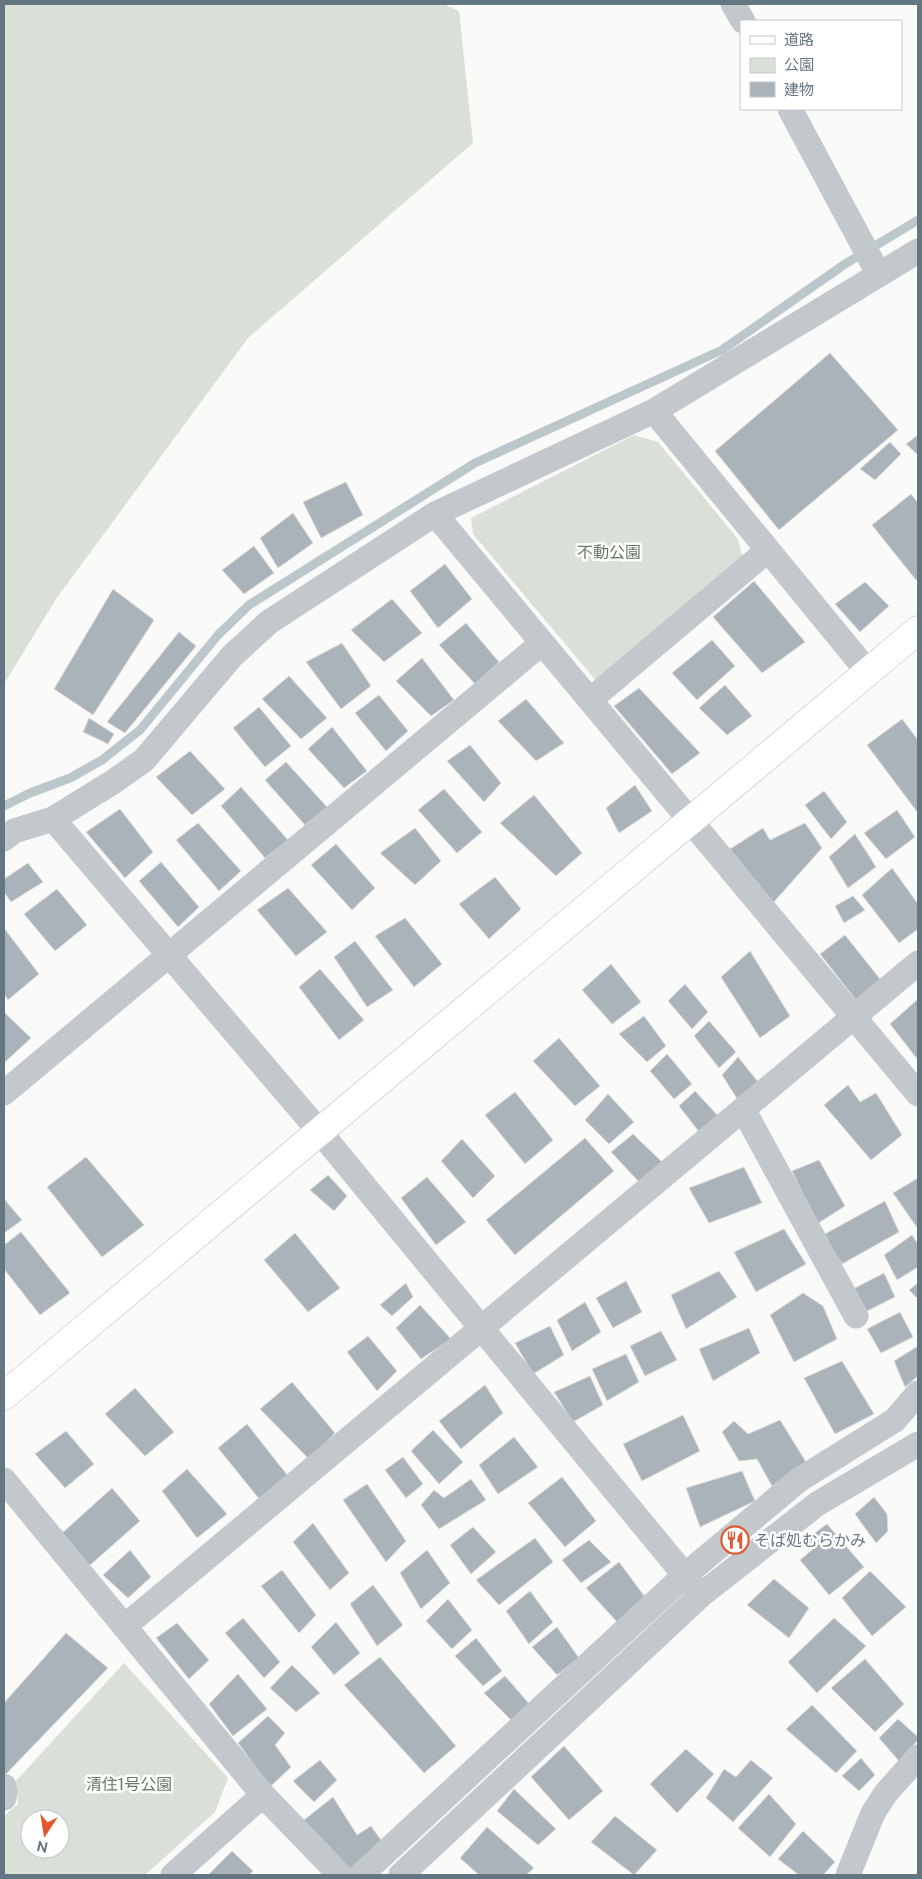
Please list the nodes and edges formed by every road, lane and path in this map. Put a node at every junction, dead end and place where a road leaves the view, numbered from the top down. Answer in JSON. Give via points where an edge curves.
{"nodes":[{"id":1,"x":734,"y":4,"type":"edge"},
{"id":2,"x":742,"y":20,"type":"edge"},
{"id":3,"x":791,"y":110,"type":"edge"},
{"id":4,"x":918,"y":251,"type":"edge"},
{"id":5,"x":877,"y":270,"type":"junction"},
{"id":6,"x":654,"y":411,"type":"junction"},
{"id":7,"x":435,"y":514,"type":"junction"},
{"id":8,"x":768,"y":550,"type":"junction"},
{"id":9,"x":918,"y":630,"type":"edge"},
{"id":10,"x":542,"y":643,"type":"junction"},
{"id":11,"x":868,"y":672,"type":"junction"},
{"id":12,"x":590,"y":700,"type":"junction"},
{"id":13,"x":53,"y":819,"type":"junction"},
{"id":14,"x":691,"y":821,"type":"junction"},
{"id":15,"x":4,"y":839,"type":"edge"},
{"id":16,"x":168,"y":955,"type":"junction"},
{"id":17,"x":918,"y":963,"type":"edge"},
{"id":18,"x":854,"y":1017,"type":"junction"},
{"id":19,"x":4,"y":1093,"type":"edge"},
{"id":20,"x":918,"y":1094,"type":"edge"},
{"id":21,"x":743,"y":1109,"type":"junction"},
{"id":22,"x":320,"y":1132,"type":"junction"},
{"id":23,"x":856,"y":1316,"type":"dead end"},
{"id":24,"x":482,"y":1328,"type":"junction"},
{"id":25,"x":918,"y":1393,"type":"edge"},
{"id":26,"x":4,"y":1396,"type":"edge"},
{"id":27,"x":895,"y":1420,"type":"junction"},
{"id":28,"x":918,"y":1444,"type":"edge"},
{"id":29,"x":4,"y":1480,"type":"edge"},
{"id":30,"x":685,"y":1575,"type":"junction"},
{"id":31,"x":701,"y":1595,"type":"junction"},
{"id":32,"x":125,"y":1626,"type":"junction"},
{"id":33,"x":918,"y":1757,"type":"edge"},
{"id":34,"x":4,"y":1786,"type":"edge"},
{"id":35,"x":263,"y":1795,"type":"junction"},
{"id":36,"x":4,"y":1798,"type":"edge"},
{"id":37,"x":173,"y":1875,"type":"edge"},
{"id":38,"x":340,"y":1875,"type":"edge"},
{"id":39,"x":361,"y":1875,"type":"edge"},
{"id":40,"x":401,"y":1875,"type":"edge"},
{"id":41,"x":848,"y":1875,"type":"edge"}],
"edges":[{"from":1,"to":2,"type":"street"},
{"from":3,"to":5,"type":"street"},
{"from":4,"to":5,"type":"street"},
{"from":5,"to":6,"type":"street"},
{"from":6,"to":7,"type":"street"},
{"from":6,"to":8,"type":"street"},
{"from":7,"to":10,"type":"street"},
{"from":7,"to":13,"type":"street","via":[[269,622],[232,656],[144,760]]},
{"from":8,"to":11,"type":"street"},
{"from":8,"to":12,"type":"street"},
{"from":9,"to":11,"type":"street"},
{"from":10,"to":12,"type":"street"},
{"from":10,"to":16,"type":"street"},
{"from":11,"to":14,"type":"street"},
{"from":12,"to":14,"type":"street"},
{"from":13,"to":15,"type":"street","via":[[14,831]]},
{"from":13,"to":16,"type":"street"},
{"from":14,"to":18,"type":"street"},
{"from":14,"to":22,"type":"street"},
{"from":16,"to":19,"type":"street"},
{"from":16,"to":22,"type":"street"},
{"from":17,"to":18,"type":"street"},
{"from":18,"to":20,"type":"street"},
{"from":18,"to":21,"type":"street"},
{"from":21,"to":23,"type":"street"},
{"from":21,"to":24,"type":"street"},
{"from":22,"to":24,"type":"street"},
{"from":22,"to":26,"type":"street"},
{"from":24,"to":30,"type":"street"},
{"from":24,"to":32,"type":"street"},
{"from":25,"to":27,"type":"street"},
{"from":27,"to":28,"type":"street"},
{"from":27,"to":30,"type":"street","via":[[799,1480]]},
{"from":28,"to":31,"type":"street","via":[[817,1504]]},
{"from":29,"to":32,"type":"street"},
{"from":30,"to":31,"type":"street"},
{"from":30,"to":39,"type":"street"},
{"from":31,"to":40,"type":"street"},
{"from":32,"to":35,"type":"street"},
{"from":33,"to":41,"type":"street","via":[[873,1813]]},
{"from":34,"to":36,"type":"street"},
{"from":35,"to":37,"type":"street"},
{"from":35,"to":38,"type":"street"}]}
